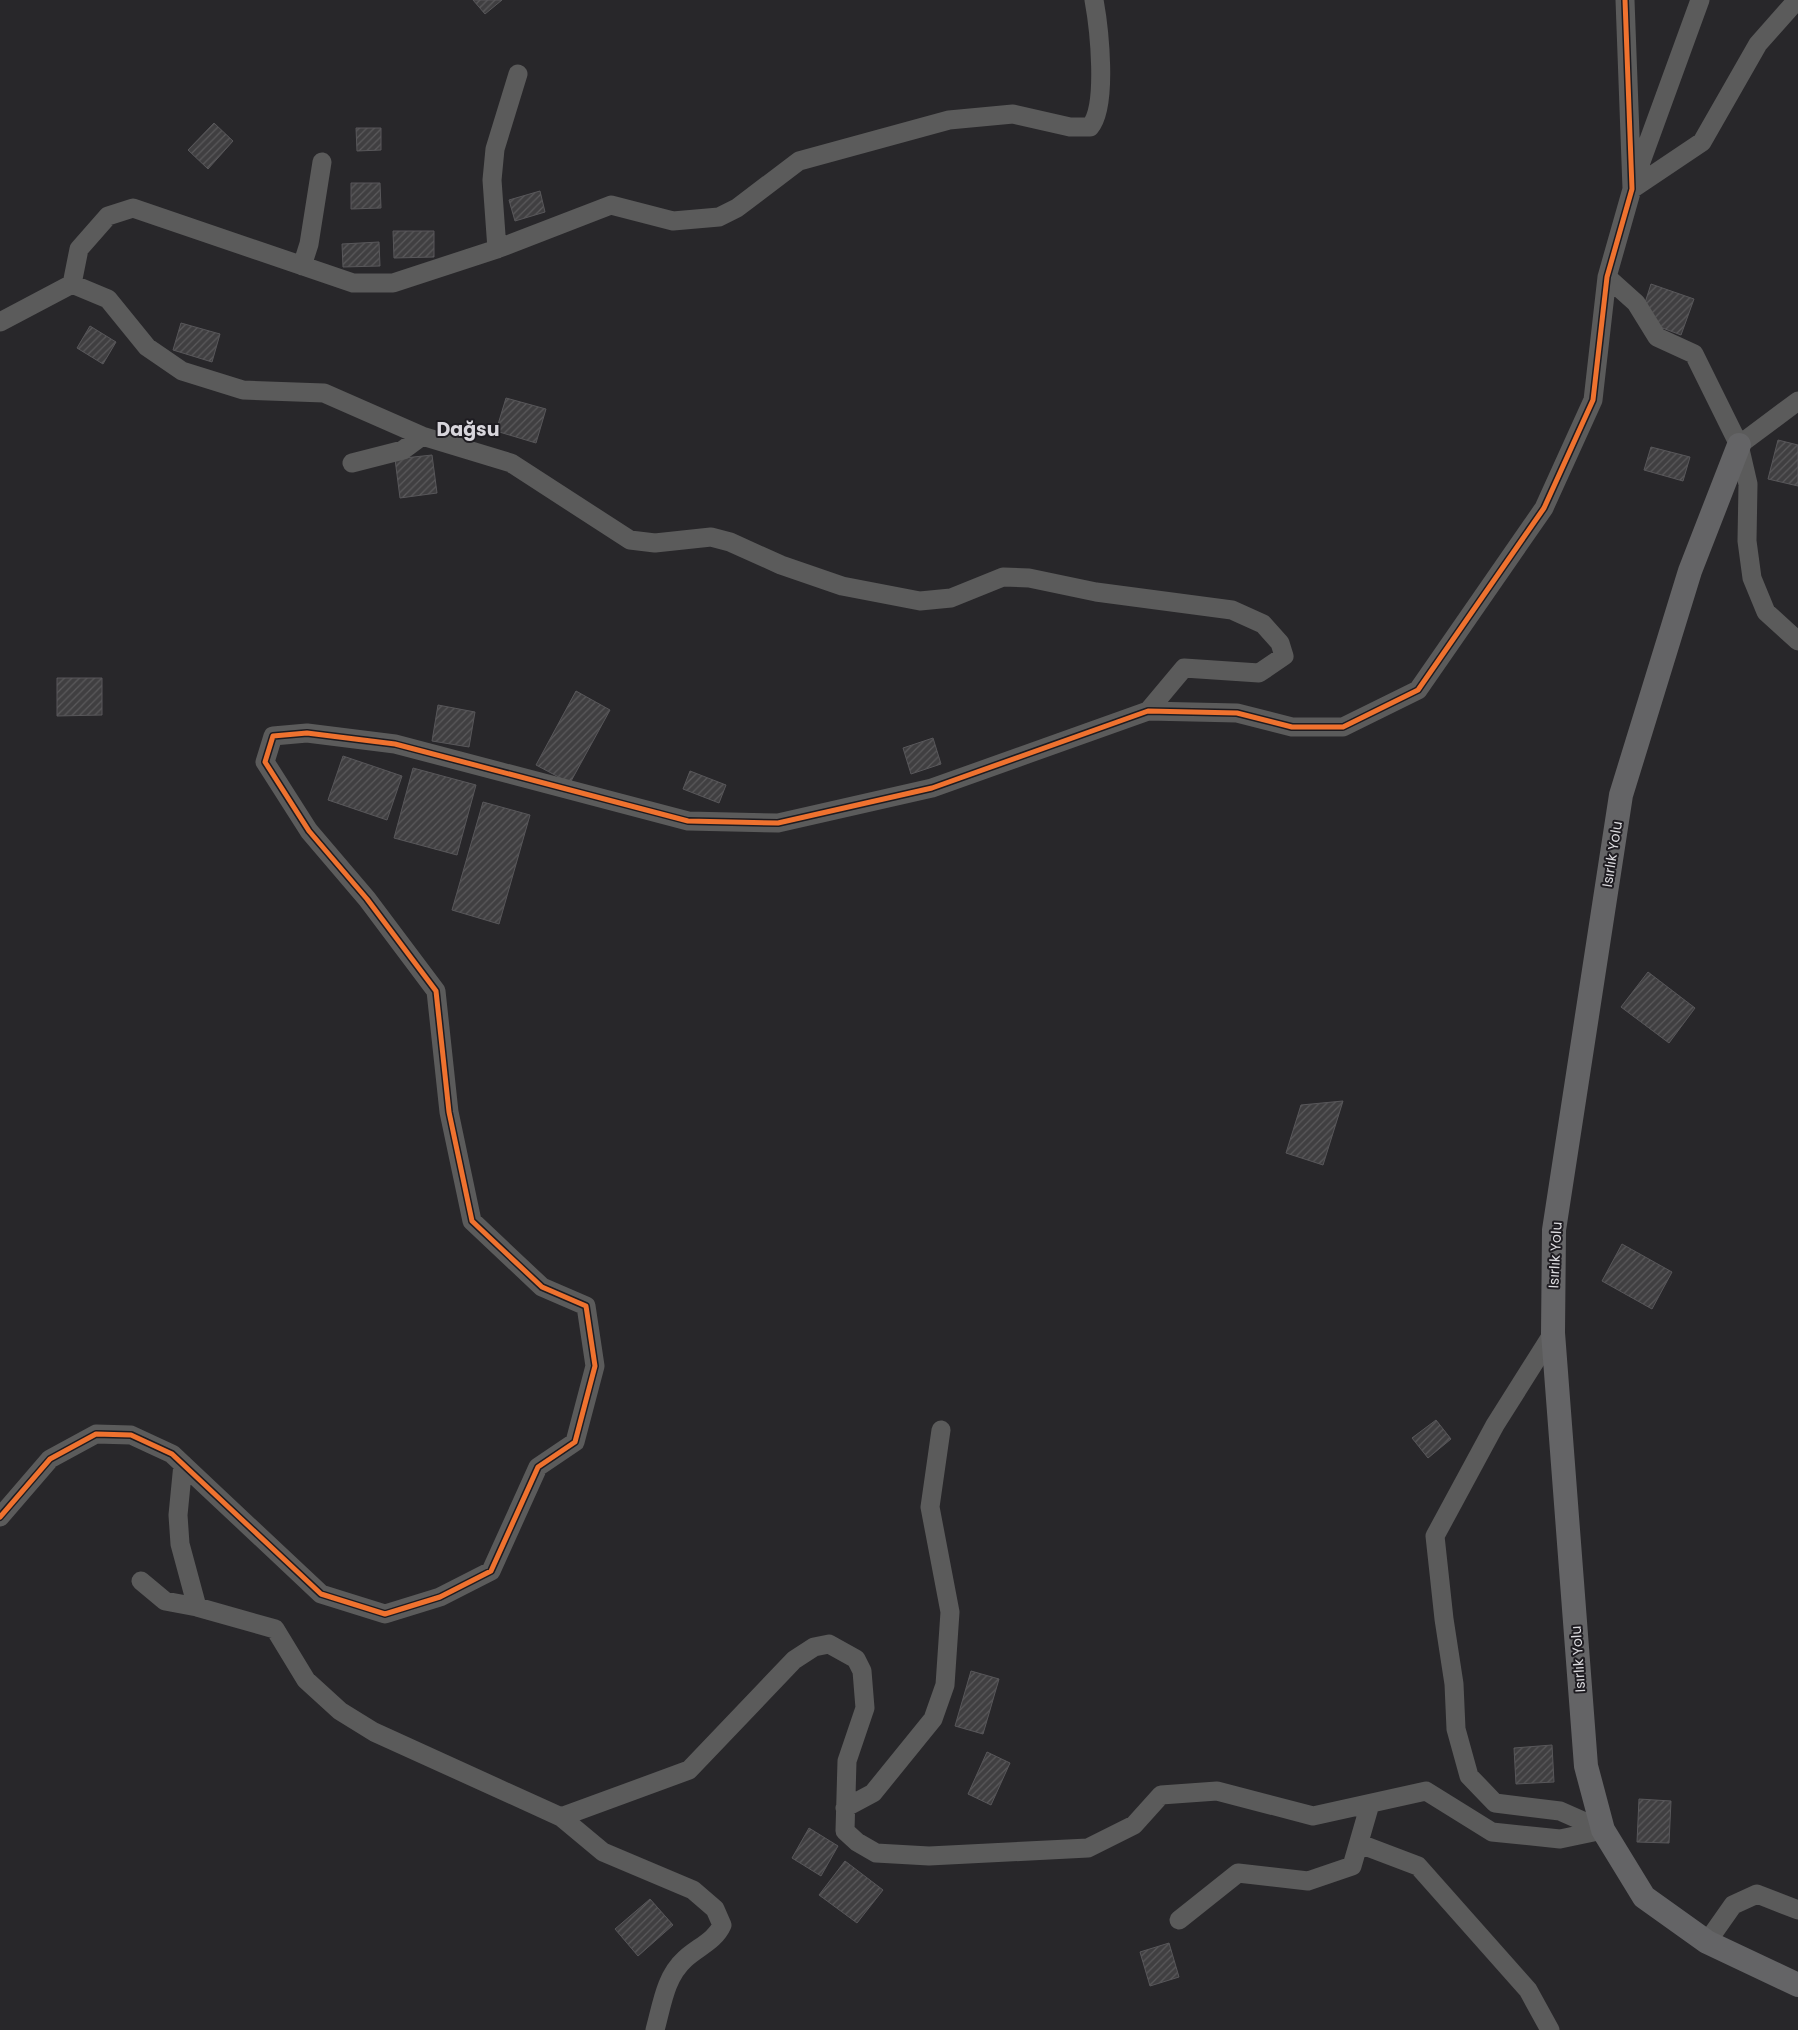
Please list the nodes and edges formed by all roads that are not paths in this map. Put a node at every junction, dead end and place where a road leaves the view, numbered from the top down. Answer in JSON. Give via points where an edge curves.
{"nodes":[{"id":1,"x":1094,"y":0,"type":"edge"},
{"id":2,"x":1625,"y":0,"type":"edge"},
{"id":3,"x":1700,"y":0,"type":"edge"},
{"id":4,"x":1797,"y":0,"type":"edge"},
{"id":5,"x":518,"y":74,"type":"dead end"},
{"id":6,"x":322,"y":162,"type":"dead end"},
{"id":7,"x":1632,"y":189,"type":"junction"},
{"id":8,"x":498,"y":249,"type":"junction"},
{"id":9,"x":302,"y":266,"type":"junction"},
{"id":10,"x":1607,"y":277,"type":"junction"},
{"id":11,"x":72,"y":284,"type":"junction"},
{"id":12,"x":0,"y":322,"type":"edge"},
{"id":13,"x":1798,"y":401,"type":"edge"},
{"id":14,"x":422,"y":436,"type":"junction"},
{"id":15,"x":1739,"y":445,"type":"junction"},
{"id":16,"x":352,"y":463,"type":"dead end"},
{"id":17,"x":1798,"y":641,"type":"edge"},
{"id":18,"x":1148,"y":711,"type":"junction"},
{"id":19,"x":1553,"y":1333,"type":"junction"},
{"id":20,"x":941,"y":1430,"type":"dead end"},
{"id":21,"x":183,"y":1464,"type":"junction"},
{"id":22,"x":0,"y":1518,"type":"edge"},
{"id":23,"x":141,"y":1581,"type":"dead end"},
{"id":24,"x":197,"y":1607,"type":"junction"},
{"id":25,"x":1370,"y":1804,"type":"junction"},
{"id":26,"x":844,"y":1808,"type":"junction"},
{"id":27,"x":561,"y":1817,"type":"junction"},
{"id":28,"x":1603,"y":1830,"type":"junction"},
{"id":29,"x":1360,"y":1844,"type":"junction"},
{"id":30,"x":1798,"y":1910,"type":"edge"},
{"id":31,"x":1179,"y":1920,"type":"dead end"},
{"id":32,"x":1707,"y":1942,"type":"junction"},
{"id":33,"x":1798,"y":1985,"type":"edge"},
{"id":34,"x":654,"y":2030,"type":"edge"},
{"id":35,"x":1550,"y":2030,"type":"edge"}],
"edges":[{"from":1,"to":8,"type":"street","via":[[1101,84],[1094,122],[1090,127],[1070,127],[1013,114],[949,120],[799,161],[737,208],[719,217],[673,221],[611,205]]},
{"from":2,"to":7,"type":"street"},
{"from":3,"to":7,"type":"street"},
{"from":4,"to":7,"type":"street","via":[[1758,44],[1702,142]]},
{"from":5,"to":8,"type":"street","via":[[494,150],[492,180]]},
{"from":6,"to":9,"type":"street","via":[[309,244]]},
{"from":7,"to":10,"type":"street"},
{"from":8,"to":9,"type":"street","via":[[393,282],[353,283]]},
{"from":9,"to":11,"type":"street","via":[[133,208],[108,216],[79,249]]},
{"from":10,"to":15,"type":"street","via":[[1636,303],[1657,337],[1694,354]]},
{"from":10,"to":18,"type":"street","via":[[1592,400],[1544,508],[1418,690],[1343,727],[1292,727],[1237,713]]},
{"from":11,"to":12,"type":"street"},
{"from":11,"to":14,"type":"street","via":[[108,300],[147,348],[182,371],[243,390],[324,393]]},
{"from":13,"to":15,"type":"street"},
{"from":14,"to":16,"type":"street","via":[[404,450]]},
{"from":14,"to":18,"type":"street","via":[[511,463],[630,540],[655,543],[711,537],[842,586],[920,601],[951,598],[1003,577],[1029,578],[1096,592],[1232,610],[1263,624],[1280,643],[1284,656],[1259,673],[1184,668]]},
{"from":15,"to":17,"type":"street","via":[[1748,484],[1747,541],[1752,578],[1766,612]]},
{"from":15,"to":19,"type":"main road","name":"Isırlık Yolu","via":[[1690,571],[1621,795],[1554,1230]]},
{"from":18,"to":21,"type":"street","via":[[932,788],[778,822],[688,821],[396,744],[307,732],[273,736],[265,762],[309,831],[367,899],[436,991],[449,1112],[472,1221],[542,1287],[586,1306],[595,1366],[575,1442],[538,1467],[491,1570],[440,1597],[385,1614],[321,1594]]},
{"from":19,"to":28,"type":"main road","name":"Isırlık Yolu","via":[[1586,1766]]},
{"from":19,"to":28,"type":"street","via":[[1495,1425],[1435,1536],[1454,1684],[1456,1729],[1469,1776],[1495,1803],[1560,1811]]},
{"from":20,"to":26,"type":"street","via":[[930,1507],[950,1612],[945,1685],[933,1719],[873,1793]]},
{"from":21,"to":22,"type":"street","via":[[172,1454],[131,1436],[96,1434],[50,1459]]},
{"from":21,"to":24,"type":"street","via":[[178,1515],[180,1544]]},
{"from":23,"to":24,"type":"street","via":[[165,1601]]},
{"from":24,"to":27,"type":"street","via":[[275,1629],[306,1680],[340,1711],[367,1728]]},
{"from":25,"to":26,"type":"street","via":[[1313,1816],[1217,1791],[1161,1795],[1134,1825],[1088,1848],[929,1856],[870,1850],[845,1831]]},
{"from":25,"to":28,"type":"street","via":[[1426,1792],[1492,1832],[1560,1839]]},
{"from":25,"to":29,"type":"street"},
{"from":26,"to":27,"type":"street","via":[[847,1761],[865,1708],[862,1671],[856,1659],[829,1644],[814,1647],[794,1660],[689,1770]]},
{"from":27,"to":34,"type":"street","via":[[603,1852],[693,1890],[716,1909],[722,1925],[718,1935],[684,1959],[669,1979]]},
{"from":28,"to":32,"type":"main road","name":"Isırlık Yolu","via":[[1644,1897]]},
{"from":29,"to":31,"type":"street","via":[[1352,1866],[1308,1880],[1238,1873]]},
{"from":29,"to":35,"type":"street","via":[[1418,1866],[1528,1990]]},
{"from":30,"to":32,"type":"street","via":[[1757,1894],[1733,1905]]},
{"from":32,"to":33,"type":"main road","name":"Isırlık Yolu"}]}
